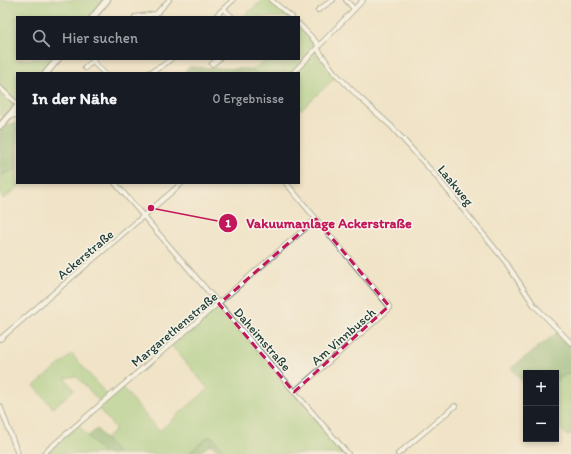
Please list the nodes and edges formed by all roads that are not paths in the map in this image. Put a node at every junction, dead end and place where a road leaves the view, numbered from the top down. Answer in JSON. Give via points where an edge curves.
{"nodes":[{"id":1,"x":108,"y":0,"type":"edge"},
{"id":2,"x":169,"y":0,"type":"edge"},
{"id":3,"x":233,"y":0,"type":"edge"},
{"id":4,"x":271,"y":0,"type":"edge"},
{"id":5,"x":333,"y":0,"type":"edge"},
{"id":6,"x":346,"y":0,"type":"edge"},
{"id":7,"x":363,"y":0,"type":"edge"},
{"id":8,"x":224,"y":9,"type":"junction"},
{"id":9,"x":354,"y":9,"type":"junction"},
{"id":10,"x":318,"y":10,"type":"dead end"},
{"id":11,"x":94,"y":16,"type":"edge"},
{"id":12,"x":142,"y":16,"type":"edge"},
{"id":13,"x":216,"y":16,"type":"edge"},
{"id":14,"x":231,"y":16,"type":"edge"},
{"id":15,"x":291,"y":16,"type":"edge"},
{"id":16,"x":300,"y":25,"type":"edge"},
{"id":17,"x":318,"y":47,"type":"junction"},
{"id":18,"x":57,"y":60,"type":"edge"},
{"id":19,"x":93,"y":60,"type":"edge"},
{"id":20,"x":170,"y":60,"type":"edge"},
{"id":21,"x":218,"y":60,"type":"edge"},
{"id":22,"x":212,"y":64,"type":"dead end"},
{"id":23,"x":85,"y":68,"type":"dead end"},
{"id":24,"x":47,"y":72,"type":"edge"},
{"id":25,"x":103,"y":72,"type":"edge"},
{"id":26,"x":151,"y":72,"type":"edge"},
{"id":27,"x":294,"y":72,"type":"edge"},
{"id":28,"x":0,"y":88,"type":"edge"},
{"id":29,"x":10,"y":97,"type":"junction"},
{"id":30,"x":16,"y":97,"type":"edge"},
{"id":31,"x":16,"y":103,"type":"edge"},
{"id":32,"x":16,"y":108,"type":"edge"},
{"id":33,"x":16,"y":114,"type":"edge"},
{"id":34,"x":9,"y":116,"type":"junction"},
{"id":35,"x":0,"y":126,"type":"edge"},
{"id":36,"x":116,"y":184,"type":"edge"},
{"id":37,"x":181,"y":184,"type":"edge"},
{"id":38,"x":287,"y":184,"type":"edge"},
{"id":39,"x":144,"y":217,"type":"junction"},
{"id":40,"x":316,"y":219,"type":"junction"},
{"id":41,"x":219,"y":304,"type":"junction"},
{"id":42,"x":0,"y":339,"type":"edge"},
{"id":43,"x":571,"y":343,"type":"edge"},
{"id":44,"x":294,"y":392,"type":"junction"},
{"id":45,"x":0,"y":406,"type":"edge"},
{"id":46,"x":455,"y":406,"type":"dead end"},
{"id":47,"x":18,"y":454,"type":"edge"},
{"id":48,"x":43,"y":454,"type":"edge"},
{"id":49,"x":348,"y":454,"type":"edge"},
{"id":50,"x":398,"y":454,"type":"edge"}],
"edges":[{"from":1,"to":11,"type":"main road"},
{"from":2,"to":12,"type":"street","via":[[156,14]]},
{"from":3,"to":8,"type":"street"},
{"from":4,"to":15,"type":"street"},
{"from":5,"to":10,"type":"street"},
{"from":6,"to":9,"type":"street"},
{"from":7,"to":9,"type":"street"},
{"from":8,"to":13,"type":"street"},
{"from":8,"to":14,"type":"street"},
{"from":9,"to":17,"type":"street"},
{"from":16,"to":17,"type":"street","name":"Laakweg"},
{"from":17,"to":27,"type":"street"},
{"from":17,"to":43,"type":"street","name":"Laakweg","via":[[334,72],[391,126],[427,165],[505,261],[534,305]]},
{"from":18,"to":24,"type":"main road"},
{"from":19,"to":23,"type":"street"},
{"from":19,"to":25,"type":"street"},
{"from":20,"to":26,"type":"street"},
{"from":21,"to":22,"type":"street"},
{"from":28,"to":29,"type":"street"},
{"from":29,"to":30,"type":"street"},
{"from":29,"to":31,"type":"street"},
{"from":32,"to":34,"type":"main road"},
{"from":33,"to":34,"type":"street"},
{"from":34,"to":35,"type":"main road"},
{"from":36,"to":39,"type":"street","name":"Daheimstraße"},
{"from":37,"to":39,"type":"street","name":"Ackerstraße"},
{"from":38,"to":40,"type":"street","name":"Am Vinnbusch"},
{"from":39,"to":41,"type":"street","name":"Daheimstraße"},
{"from":39,"to":42,"type":"street","name":"Ackerstraße"},
{"from":40,"to":41,"type":"street","name":"Margarethenstraße"},
{"from":40,"to":44,"type":"street","name":"Am Vinnbusch","via":[[390,306]]},
{"from":41,"to":44,"type":"street","name":"Daheimstraße"},
{"from":41,"to":48,"type":"street","name":"Margarethenstraße"},
{"from":44,"to":49,"type":"street","name":"Daheimstraße"},
{"from":45,"to":47,"type":"street"},
{"from":46,"to":50,"type":"street"}]}
